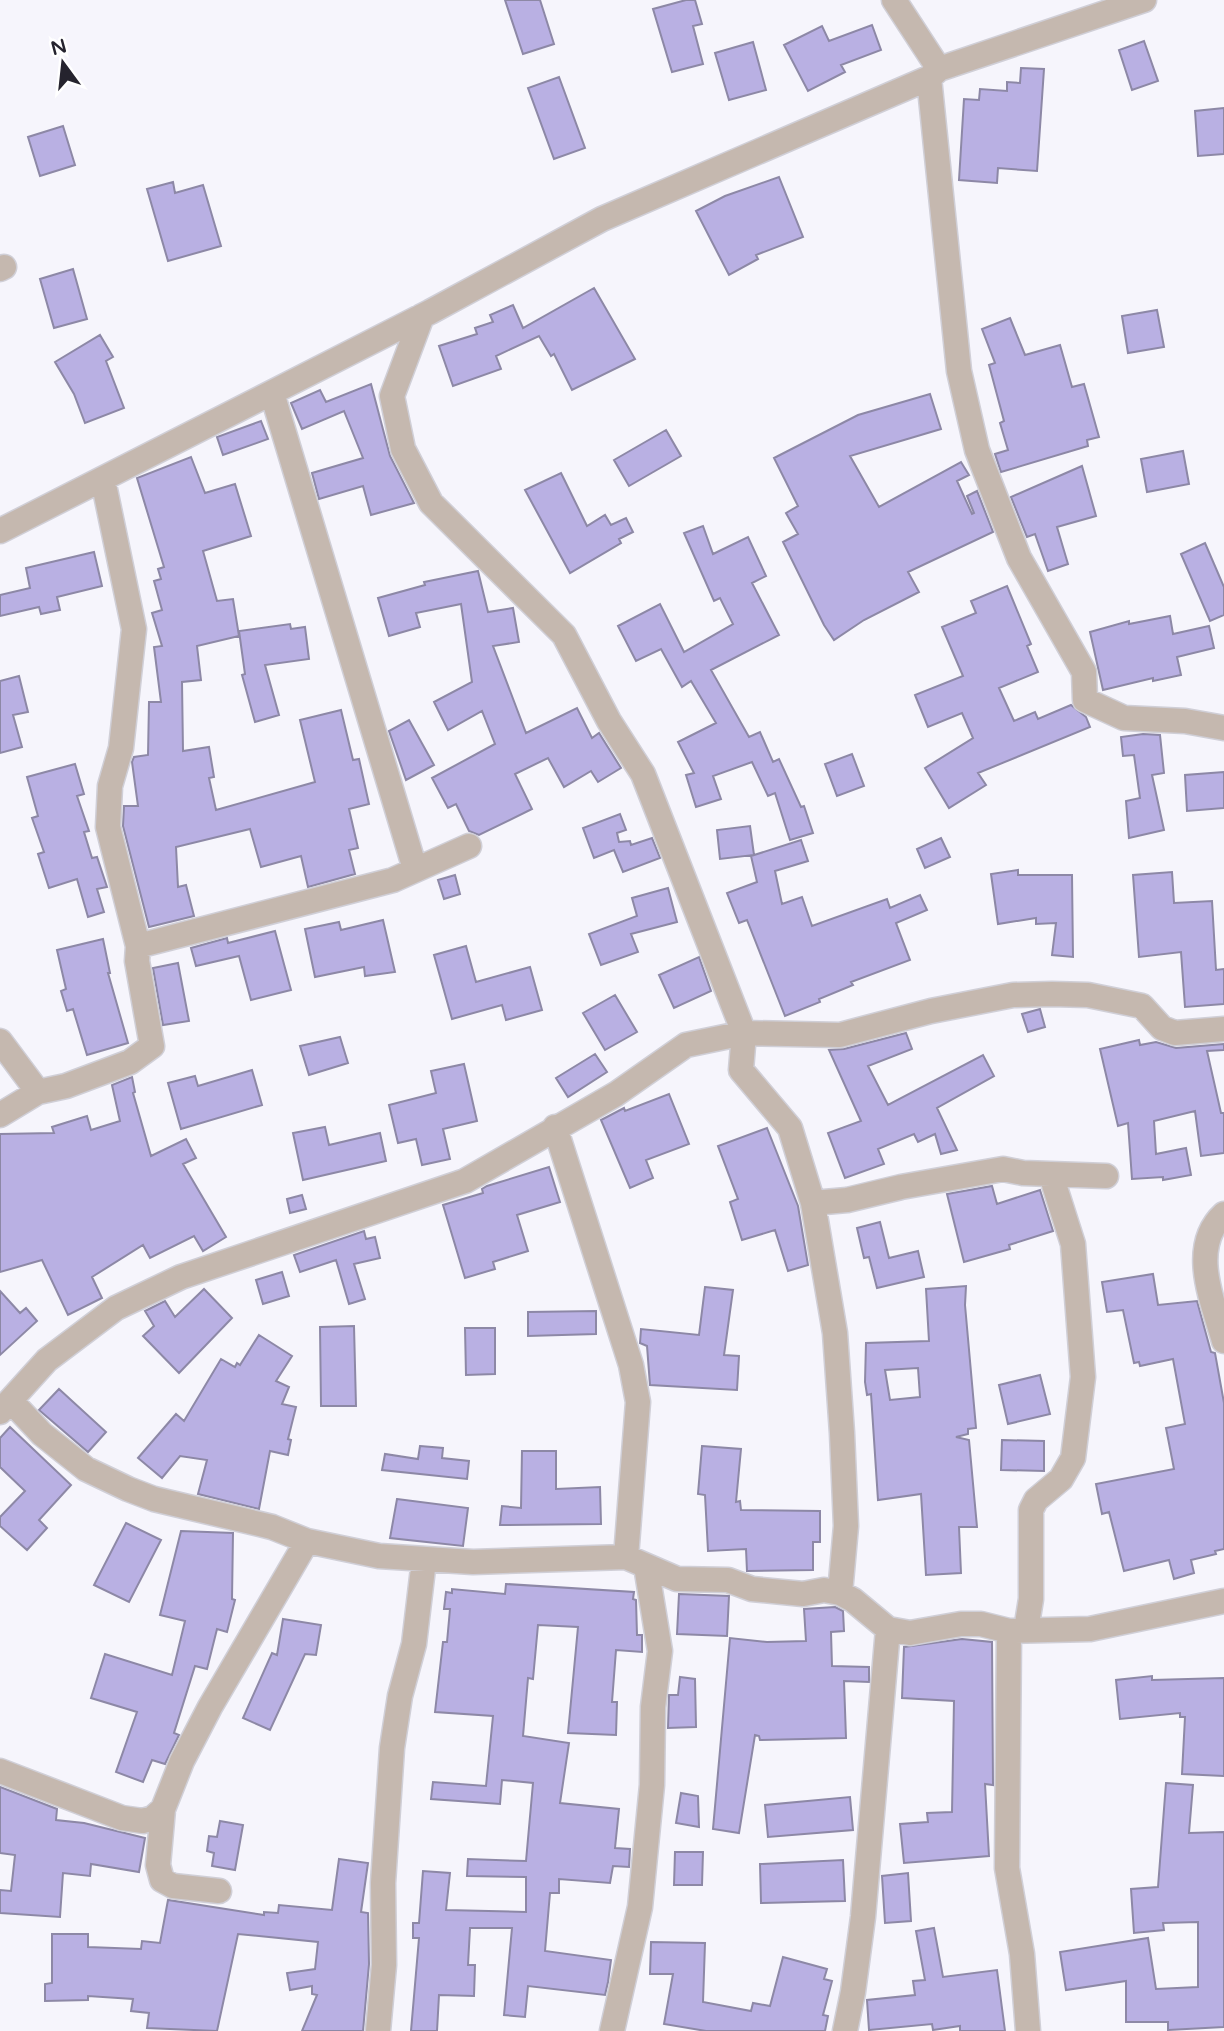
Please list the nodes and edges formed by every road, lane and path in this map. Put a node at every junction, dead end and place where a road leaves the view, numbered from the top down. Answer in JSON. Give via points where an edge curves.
{"nodes":[{"id":1,"x":894,"y":0,"type":"edge"},
{"id":2,"x":1144,"y":0,"type":"edge"},
{"id":3,"x":934,"y":74,"type":"junction"},
{"id":4,"x":422,"y":316,"type":"junction"},
{"id":5,"x":272,"y":393,"type":"junction"},
{"id":6,"x":103,"y":480,"type":"junction"},
{"id":7,"x":2,"y":524,"type":"edge"},
{"id":8,"x":1224,"y":728,"type":"edge"},
{"id":9,"x":469,"y":846,"type":"dead end"},
{"id":10,"x":415,"y":869,"type":"junction"},
{"id":11,"x":138,"y":946,"type":"junction"},
{"id":12,"x":1224,"y":1029,"type":"edge"},
{"id":13,"x":744,"y":1033,"type":"junction"},
{"id":14,"x":0,"y":1041,"type":"edge"},
{"id":15,"x":38,"y":1092,"type":"junction"},
{"id":16,"x":0,"y":1115,"type":"edge"},
{"id":17,"x":555,"y":1127,"type":"junction"},
{"id":18,"x":1051,"y":1175,"type":"junction"},
{"id":19,"x":1106,"y":1176,"type":"dead end"},
{"id":20,"x":813,"y":1203,"type":"junction"},
{"id":21,"x":1224,"y":1214,"type":"edge"},
{"id":22,"x":1224,"y":1341,"type":"edge"},
{"id":23,"x":6,"y":1406,"type":"edge"},
{"id":24,"x":307,"y":1541,"type":"junction"},
{"id":25,"x":424,"y":1560,"type":"junction"},
{"id":26,"x":636,"y":1562,"type":"junction"},
{"id":27,"x":840,"y":1593,"type":"junction"},
{"id":28,"x":1224,"y":1601,"type":"edge"},
{"id":29,"x":888,"y":1629,"type":"junction"},
{"id":30,"x":1017,"y":1631,"type":"junction"},
{"id":31,"x":0,"y":1771,"type":"edge"},
{"id":32,"x":163,"y":1809,"type":"junction"},
{"id":33,"x":219,"y":1891,"type":"dead end"},
{"id":34,"x":378,"y":2031,"type":"edge"},
{"id":35,"x":612,"y":2031,"type":"edge"},
{"id":36,"x":845,"y":2031,"type":"edge"},
{"id":37,"x":1028,"y":2031,"type":"edge"}],
"edges":[{"from":1,"to":3,"type":"street"},
{"from":2,"to":3,"type":"street"},
{"from":3,"to":4,"type":"street","via":[[602,219]]},
{"from":3,"to":8,"type":"street","via":[[959,371],[976,450],[1019,558],[1084,672],[1085,700],[1124,718]]},
{"from":4,"to":5,"type":"street"},
{"from":4,"to":13,"type":"street","via":[[392,396],[404,449],[431,503],[564,635],[643,774]]},
{"from":5,"to":6,"type":"street"},
{"from":5,"to":10,"type":"street"},
{"from":6,"to":7,"type":"street"},
{"from":6,"to":11,"type":"street","via":[[134,629],[108,827]]},
{"from":9,"to":10,"type":"street"},
{"from":10,"to":11,"type":"street","via":[[393,880]]},
{"from":11,"to":15,"type":"street","via":[[152,1046],[130,1062]]},
{"from":12,"to":13,"type":"street","via":[[1175,1033],[1162,1028],[1142,1006],[1052,993],[1013,995],[931,1011],[840,1035]]},
{"from":13,"to":17,"type":"street","via":[[686,1045],[616,1094]]},
{"from":13,"to":20,"type":"street","via":[[741,1070],[790,1128]]},
{"from":14,"to":15,"type":"street"},
{"from":15,"to":16,"type":"street"},
{"from":17,"to":23,"type":"street","via":[[443,1190],[181,1277],[116,1308],[47,1360]]},
{"from":17,"to":26,"type":"street","via":[[631,1365],[638,1402]]},
{"from":18,"to":19,"type":"street"},
{"from":18,"to":20,"type":"street","via":[[1003,1169]]},
{"from":18,"to":30,"type":"street","via":[[1073,1244],[1083,1377],[1073,1458],[1061,1479],[1031,1510],[1031,1599]]},
{"from":20,"to":27,"type":"street","via":[[835,1333],[842,1433],[846,1526]]},
{"from":21,"to":22,"type":"street","via":[[1211,1230],[1205,1264]]},
{"from":23,"to":24,"type":"street","via":[[86,1469],[154,1499],[272,1527]]},
{"from":24,"to":25,"type":"street"},
{"from":24,"to":32,"type":"street","via":[[210,1707]]},
{"from":25,"to":26,"type":"street"},
{"from":25,"to":34,"type":"street","via":[[414,1644],[393,1748]]},
{"from":26,"to":27,"type":"street","via":[[677,1579],[728,1580],[752,1589],[803,1594]]},
{"from":26,"to":35,"type":"street","via":[[660,1651],[640,1907]]},
{"from":27,"to":29,"type":"street"},
{"from":28,"to":30,"type":"street","via":[[1090,1629]]},
{"from":29,"to":30,"type":"street","via":[[910,1633],[981,1624]]},
{"from":29,"to":36,"type":"street","via":[[863,1917]]},
{"from":30,"to":37,"type":"street","via":[[1007,1868],[1022,1954]]},
{"from":31,"to":32,"type":"street","via":[[122,1818],[143,1821]]},
{"from":32,"to":33,"type":"street","via":[[158,1865],[162,1880],[173,1886]]}]}
